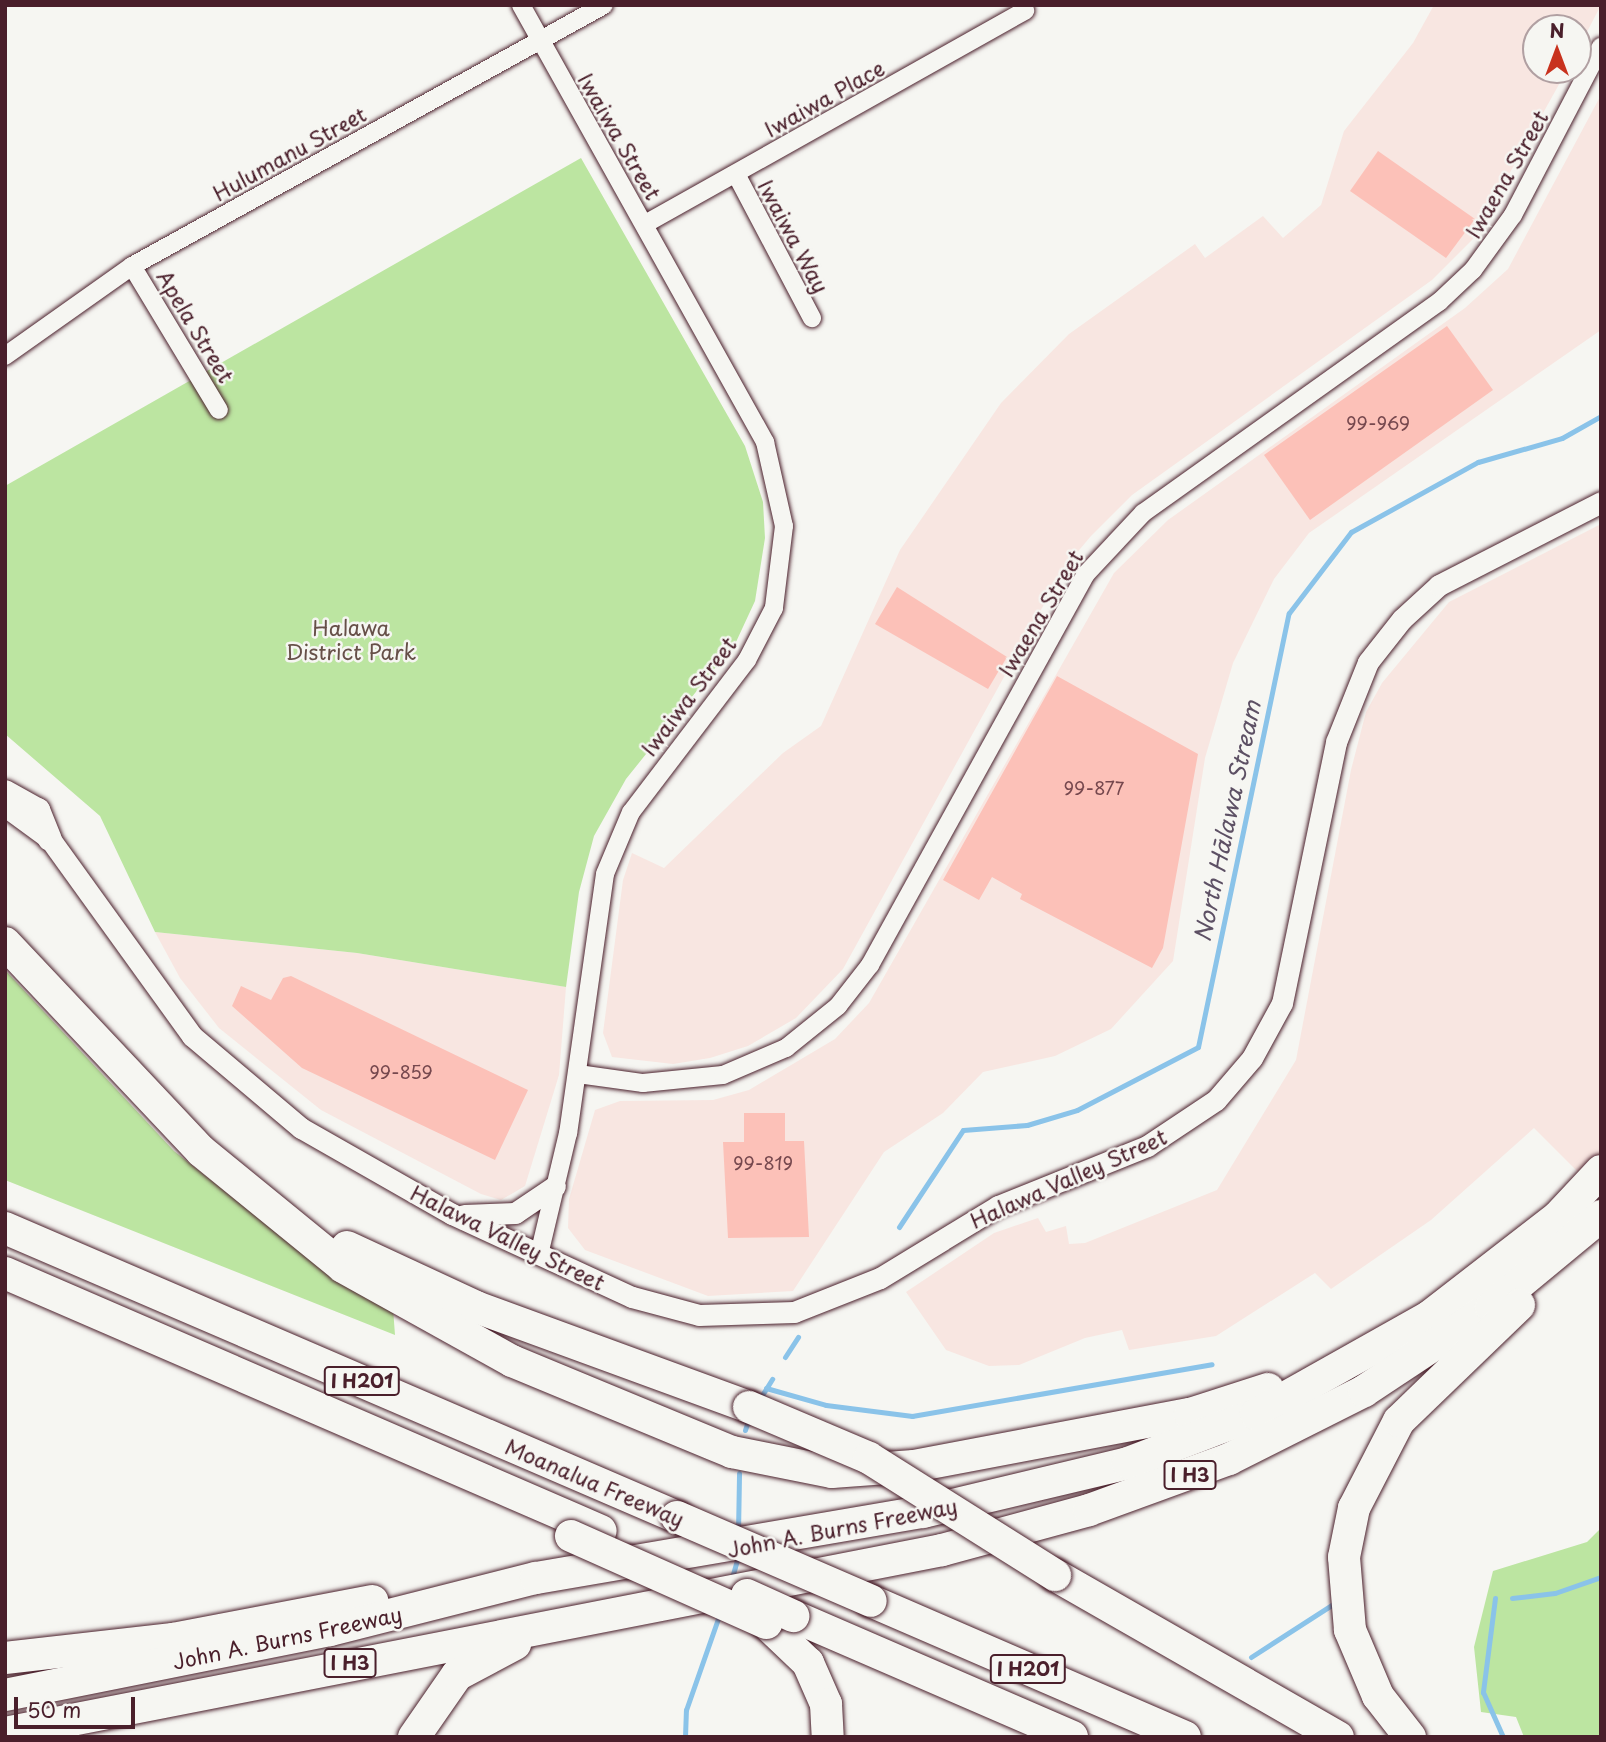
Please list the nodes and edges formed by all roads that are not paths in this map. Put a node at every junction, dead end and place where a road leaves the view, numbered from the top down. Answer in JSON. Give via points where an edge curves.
{"nodes":[{"id":1,"x":521,"y":5,"type":"edge"},
{"id":2,"x":604,"y":5,"type":"edge"},
{"id":3,"x":1025,"y":11,"type":"dead end"},
{"id":4,"x":539,"y":39,"type":"junction"},
{"id":5,"x":1601,"y":47,"type":"edge"},
{"id":6,"x":736,"y":174,"type":"junction"},
{"id":7,"x":645,"y":224,"type":"junction"},
{"id":8,"x":132,"y":266,"type":"junction"},
{"id":9,"x":811,"y":318,"type":"dead end"},
{"id":10,"x":5,"y":356,"type":"edge"},
{"id":11,"x":219,"y":410,"type":"dead end"},
{"id":12,"x":1601,"y":502,"type":"edge"},
{"id":13,"x":5,"y":792,"type":"edge"},
{"id":14,"x":5,"y":806,"type":"edge"},
{"id":15,"x":14,"y":817,"type":"edge"},
{"id":16,"x":50,"y":839,"type":"junction"},
{"id":17,"x":5,"y":943,"type":"edge"},
{"id":18,"x":578,"y":1074,"type":"junction"},
{"id":19,"x":149,"y":1094,"type":"junction"},
{"id":20,"x":1601,"y":1171,"type":"edge"},
{"id":21,"x":555,"y":1186,"type":"junction"},
{"id":22,"x":452,"y":1214,"type":"junction"},
{"id":23,"x":1601,"y":1216,"type":"edge"},
{"id":24,"x":5,"y":1226,"type":"edge"},
{"id":25,"x":1575,"y":1242,"type":"junction"},
{"id":26,"x":539,"y":1255,"type":"junction"},
{"id":27,"x":5,"y":1273,"type":"edge"},
{"id":28,"x":5,"y":1296,"type":"edge"},
{"id":29,"x":1429,"y":1317,"type":"junction"},
{"id":30,"x":309,"y":1406,"type":"junction"},
{"id":31,"x":420,"y":1455,"type":"junction"},
{"id":32,"x":536,"y":1578,"type":"junction"},
{"id":33,"x":683,"y":1601,"type":"junction"},
{"id":34,"x":780,"y":1619,"type":"junction"},
{"id":35,"x":5,"y":1658,"type":"edge"},
{"id":36,"x":5,"y":1695,"type":"edge"},
{"id":37,"x":5,"y":1733,"type":"edge"},
{"id":38,"x":414,"y":1737,"type":"edge"},
{"id":39,"x":828,"y":1737,"type":"edge"},
{"id":40,"x":1072,"y":1737,"type":"edge"},
{"id":41,"x":1185,"y":1737,"type":"edge"},
{"id":42,"x":1338,"y":1737,"type":"edge"},
{"id":43,"x":1410,"y":1737,"type":"edge"}],
"edges":[{"from":1,"to":4,"type":"street","name":"Iwaiwa Street"},
{"from":2,"to":4,"type":"street","name":"Hulumanu Street"},
{"from":3,"to":6,"type":"street","name":"Iwaiwa Place"},
{"from":4,"to":7,"type":"street","name":"Iwaiwa Street"},
{"from":4,"to":8,"type":"street","name":"Hulumanu Street"},
{"from":5,"to":18,"type":"street","name":"Iwaena Street","via":[[1513,215],[1473,270],[1439,302],[1143,513],[1085,575],[870,965],[838,1006],[786,1048],[723,1075],[643,1083]]},
{"from":6,"to":7,"type":"street","name":"Iwaiwa Place"},
{"from":6,"to":9,"type":"street","name":"Iwaiwa Way"},
{"from":7,"to":18,"type":"street","name":"Iwaiwa Street","via":[[765,442],[780,488],[784,562],[774,608],[747,660],[618,836],[603,887]]},
{"from":8,"to":10,"type":"street","name":"Hulumanu Street"},
{"from":8,"to":11,"type":"street","name":"Apela Street"},
{"from":12,"to":26,"type":"street","name":"Halawa Valley Street","via":[[1439,585],[1402,618],[1368,662],[1332,760],[1282,1003],[1228,1088],[1147,1146],[969,1220],[865,1285],[794,1312],[726,1317],[671,1310]]},
{"from":13,"to":16,"type":"main road","via":[[38,810]]},
{"from":14,"to":15,"type":"street","name":"Halawa Valley Street"},
{"from":15,"to":16,"type":"street","name":"Halawa Valley Street"},
{"from":16,"to":22,"type":"street","name":"Halawa Valley Street","via":[[156,992],[233,1075],[301,1128]]},
{"from":17,"to":19,"type":"highway"},
{"from":18,"to":21,"type":"street","name":"Iwaiwa Street"},
{"from":19,"to":29,"type":"highway","via":[[240,1188],[388,1296],[512,1361],[732,1452],[765,1461],[832,1472],[882,1469],[1190,1414],[1289,1381]]},
{"from":19,"to":42,"type":"highway","bridge":true,"via":[[326,1234],[372,1262],[488,1312],[749,1408],[869,1458],[1055,1575]]},
{"from":20,"to":29,"type":"highway","name":"John A. Burns Freeway","number":"I H3","via":[[1558,1217]]},
{"from":21,"to":22,"type":"street","via":[[515,1213]]},
{"from":21,"to":26,"type":"street","name":"Iwaiwa Street"},
{"from":22,"to":26,"type":"street","name":"Halawa Valley Street"},
{"from":23,"to":25,"type":"highway","name":"John A. Burns Freeway","number":"I H3"},
{"from":24,"to":41,"type":"highway","name":"Moanalua Freeway","number":"I H201","bridge":true},
{"from":25,"to":33,"type":"highway","name":"John A. Burns Freeway","number":"I H3","bridge":true,"via":[[1364,1391],[1229,1460],[1020,1531]]},
{"from":25,"to":43,"type":"highway","via":[[1384,1440],[1354,1508],[1345,1554],[1346,1606],[1366,1675]]},
{"from":27,"to":30,"type":"highway","name":"Moanalua Freeway","number":"I H201"},
{"from":28,"to":30,"type":"highway"},
{"from":29,"to":32,"type":"highway","name":"John A. Burns Freeway","number":"I H3","bridge":true,"via":[[1256,1414],[1128,1463],[721,1550]]},
{"from":30,"to":31,"type":"highway","name":"Moanalua Freeway","number":"I H201"},
{"from":31,"to":34,"type":"highway","name":"Moanalua Freeway","number":"I H201","bridge":true,"via":[[601,1531]]},
{"from":31,"to":34,"type":"highway","bridge":true,"via":[[571,1536]]},
{"from":32,"to":35,"type":"highway","via":[[320,1609],[122,1647]]},
{"from":32,"to":36,"type":"highway","name":"John A. Burns Freeway","number":"I H3","via":[[330,1630]]},
{"from":33,"to":37,"type":"highway","name":"John A. Burns Freeway","number":"I H3"},
{"from":33,"to":38,"type":"highway","via":[[518,1643],[474,1662],[441,1691]]},
{"from":34,"to":39,"type":"highway","via":[[808,1663],[826,1704]]},
{"from":34,"to":40,"type":"highway","name":"Moanalua Freeway","number":"I H201"}]}
